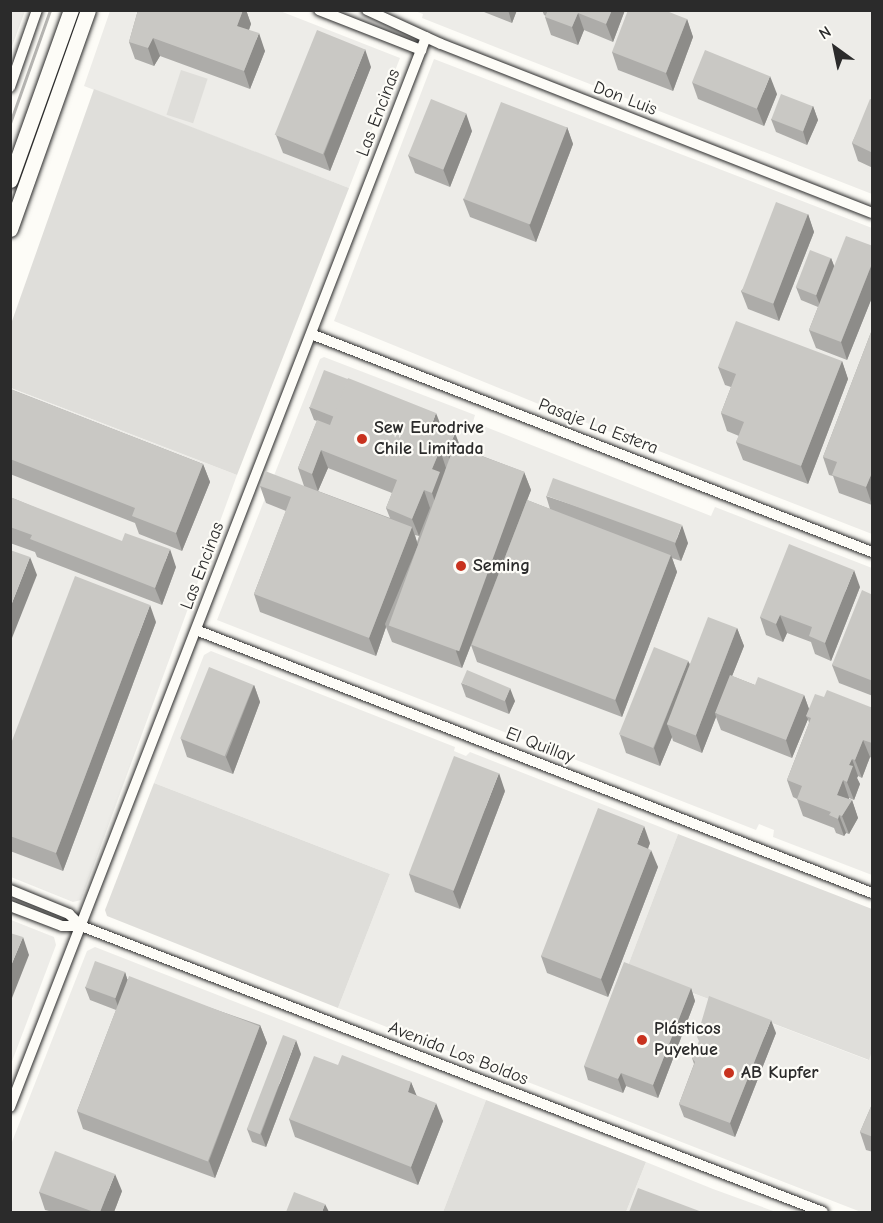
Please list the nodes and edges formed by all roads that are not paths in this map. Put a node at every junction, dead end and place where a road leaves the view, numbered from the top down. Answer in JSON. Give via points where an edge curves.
{"nodes":[{"id":1,"x":37,"y":10,"type":"edge"},
{"id":2,"x":71,"y":10,"type":"edge"},
{"id":3,"x":88,"y":10,"type":"edge"},
{"id":4,"x":319,"y":10,"type":"edge"},
{"id":5,"x":367,"y":10,"type":"edge"},
{"id":6,"x":426,"y":37,"type":"junction"},
{"id":7,"x":421,"y":50,"type":"junction"},
{"id":8,"x":10,"y":87,"type":"edge"},
{"id":9,"x":10,"y":180,"type":"edge"},
{"id":10,"x":873,"y":213,"type":"edge"},
{"id":11,"x":10,"y":229,"type":"edge"},
{"id":12,"x":311,"y":334,"type":"junction"},
{"id":13,"x":873,"y":552,"type":"edge"},
{"id":14,"x":196,"y":630,"type":"junction"},
{"id":15,"x":10,"y":890,"type":"edge"},
{"id":16,"x":873,"y":893,"type":"edge"},
{"id":17,"x":10,"y":906,"type":"edge"},
{"id":18,"x":81,"y":926,"type":"junction"},
{"id":19,"x":10,"y":1107,"type":"edge"},
{"id":20,"x":824,"y":1212,"type":"edge"}],
"edges":[{"from":1,"to":8,"type":"street"},
{"from":2,"to":9,"type":"main road"},
{"from":3,"to":11,"type":"main road"},
{"from":4,"to":7,"type":"street"},
{"from":5,"to":6,"type":"street","name":"Don Luis"},
{"from":6,"to":7,"type":"street","name":"Las Encinas"},
{"from":6,"to":10,"type":"street","name":"Don Luis"},
{"from":7,"to":12,"type":"street","name":"Las Encinas"},
{"from":12,"to":13,"type":"street","name":"Pasaje La Estera"},
{"from":12,"to":14,"type":"street","name":"Las Encinas"},
{"from":14,"to":16,"type":"street","name":"El Quillay"},
{"from":14,"to":18,"type":"street","name":"Las Encinas"},
{"from":15,"to":18,"type":"street","name":"Avenida Los Boldos","via":[[69,914]]},
{"from":17,"to":18,"type":"street","name":"Avenida Los Boldos","via":[[62,926]]},
{"from":18,"to":19,"type":"street","name":"Las Encinas"},
{"from":18,"to":20,"type":"street","name":"Avenida Los Boldos"}]}
